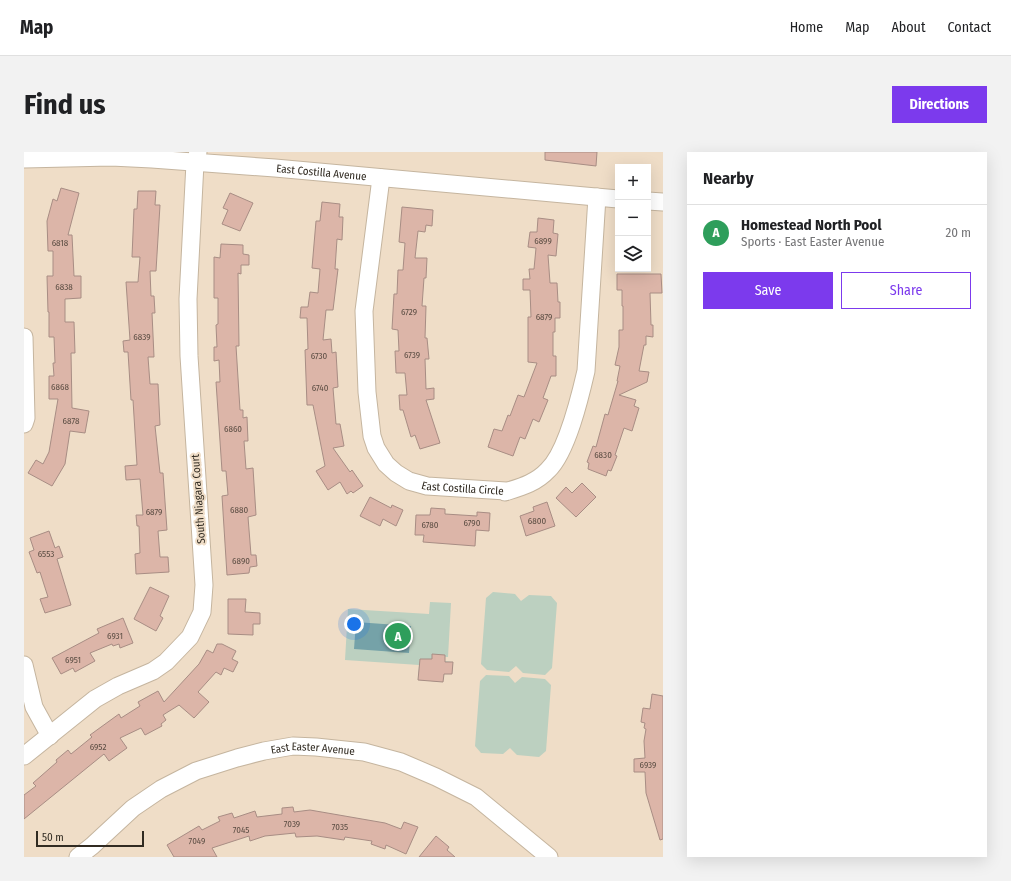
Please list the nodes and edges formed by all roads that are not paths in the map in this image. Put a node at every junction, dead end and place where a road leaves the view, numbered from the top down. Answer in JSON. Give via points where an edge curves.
{"nodes":[{"id":1,"x":197,"y":157,"type":"edge"},
{"id":2,"x":24,"y":159,"type":"edge"},
{"id":3,"x":380,"y":178,"type":"junction"},
{"id":4,"x":597,"y":197,"type":"junction"},
{"id":5,"x":615,"y":199,"type":"edge"},
{"id":6,"x":651,"y":201,"type":"edge"},
{"id":7,"x":663,"y":202,"type":"edge"},
{"id":8,"x":24,"y":337,"type":"edge"},
{"id":9,"x":24,"y":424,"type":"edge"},
{"id":10,"x":24,"y":665,"type":"edge"},
{"id":11,"x":50,"y":736,"type":"junction"},
{"id":12,"x":24,"y":756,"type":"edge"},
{"id":13,"x":78,"y":857,"type":"edge"},
{"id":14,"x":549,"y":857,"type":"edge"}],
"edges":[{"from":1,"to":2,"type":"street","name":"East Costilla Avenue"},
{"from":1,"to":3,"type":"street","name":"East Costilla Avenue"},
{"from":1,"to":11,"type":"street","name":"South Niagara Court","via":[[188,299],[189,356],[204,585],[202,612],[190,637],[166,662],[95,699]]},
{"from":3,"to":4,"type":"street","name":"East Costilla Avenue"},
{"from":3,"to":4,"type":"street","name":"East Costilla Circle","via":[[364,311],[367,392],[372,436],[386,464],[409,481],[427,486],[505,492],[534,482],[556,461],[580,398],[586,371]]},
{"from":4,"to":5,"type":"street","name":"East Costilla Avenue"},
{"from":6,"to":7,"type":"street"},
{"from":8,"to":9,"type":"street"},
{"from":10,"to":11,"type":"street","via":[[34,707]]},
{"from":11,"to":12,"type":"street","name":"South Niagara Court"},
{"from":13,"to":14,"type":"street","name":"East Easter Avenue","via":[[133,808],[160,788],[196,771],[237,758],[293,746],[364,752],[401,762],[429,774],[476,797]]}]}
